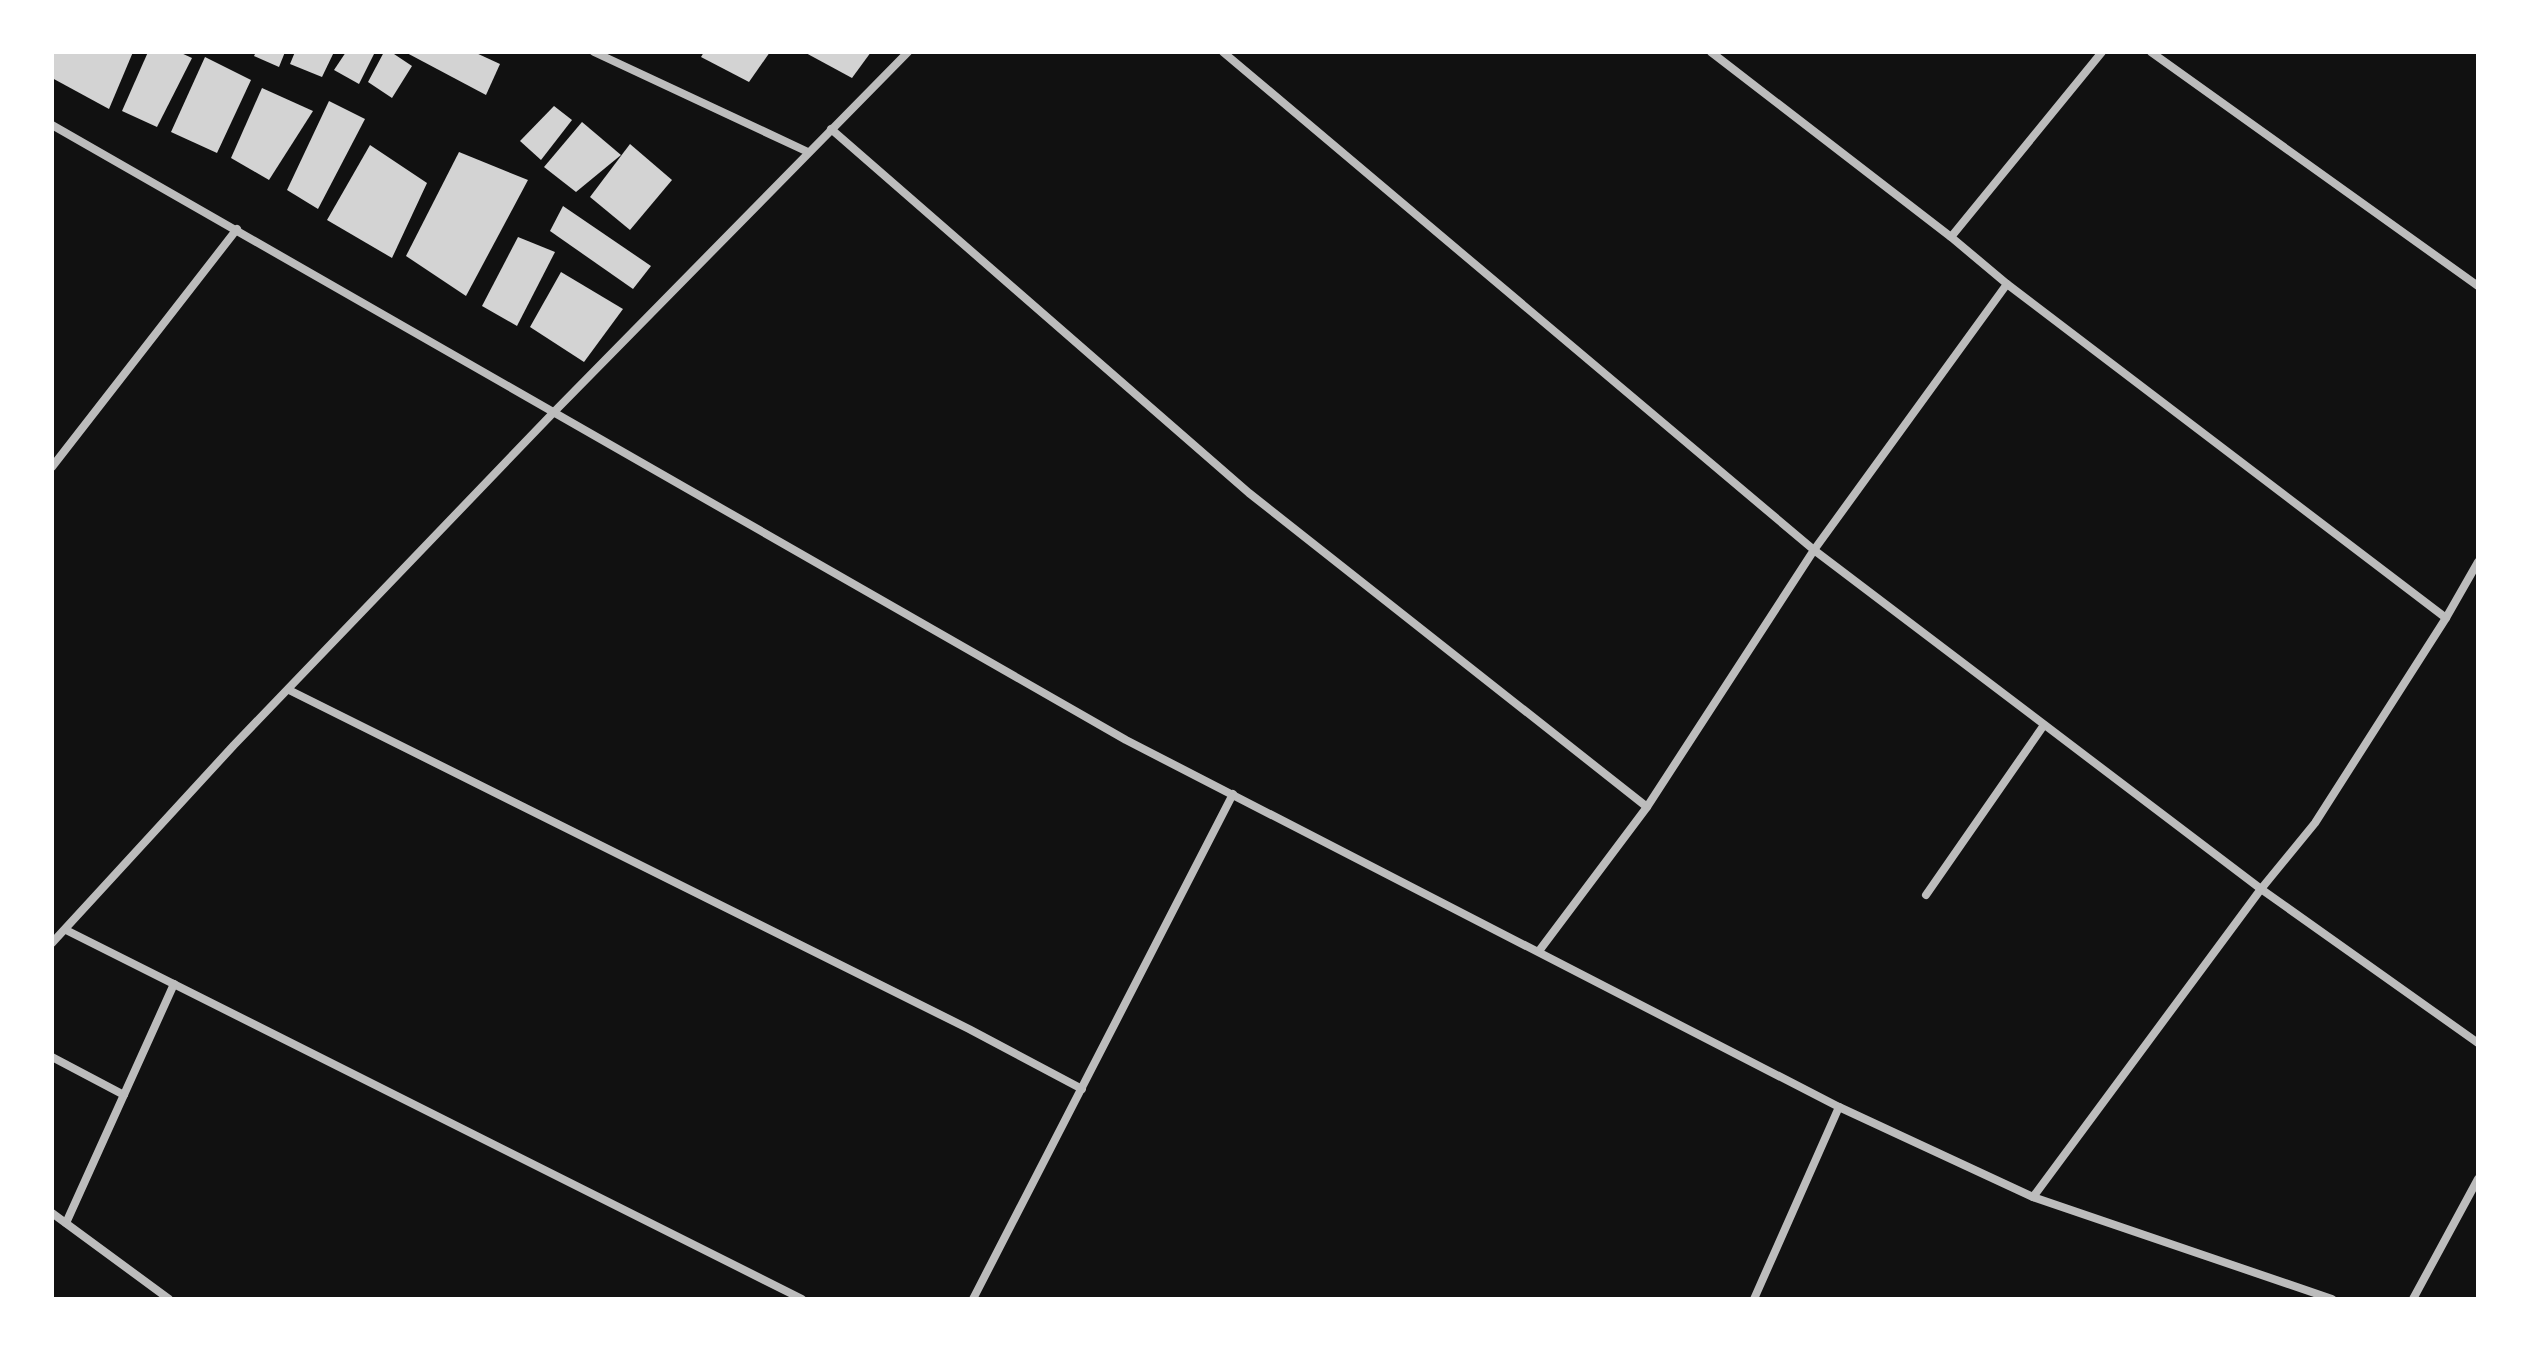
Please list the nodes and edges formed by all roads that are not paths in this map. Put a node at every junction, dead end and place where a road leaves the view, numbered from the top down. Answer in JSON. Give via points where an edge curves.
{"nodes":[{"id":1,"x":594,"y":52,"type":"edge"},
{"id":2,"x":908,"y":52,"type":"edge"},
{"id":3,"x":1223,"y":52,"type":"edge"},
{"id":4,"x":1711,"y":52,"type":"edge"},
{"id":5,"x":2102,"y":52,"type":"edge"},
{"id":6,"x":2151,"y":52,"type":"edge"},
{"id":7,"x":52,"y":125,"type":"edge"},
{"id":8,"x":831,"y":129,"type":"junction"},
{"id":9,"x":808,"y":152,"type":"junction"},
{"id":10,"x":237,"y":229,"type":"junction"},
{"id":11,"x":1951,"y":237,"type":"junction"},
{"id":12,"x":2007,"y":284,"type":"junction"},
{"id":13,"x":2478,"y":286,"type":"edge"},
{"id":14,"x":553,"y":413,"type":"junction"},
{"id":15,"x":52,"y":467,"type":"edge"},
{"id":16,"x":1814,"y":550,"type":"junction"},
{"id":17,"x":2478,"y":562,"type":"edge"},
{"id":18,"x":2446,"y":618,"type":"junction"},
{"id":19,"x":289,"y":690,"type":"junction"},
{"id":20,"x":2044,"y":725,"type":"junction"},
{"id":21,"x":1233,"y":794,"type":"junction"},
{"id":22,"x":1647,"y":807,"type":"junction"},
{"id":23,"x":2261,"y":889,"type":"junction"},
{"id":24,"x":1926,"y":895,"type":"dead end"},
{"id":25,"x":66,"y":930,"type":"junction"},
{"id":26,"x":52,"y":943,"type":"edge"},
{"id":27,"x":1539,"y":951,"type":"junction"},
{"id":28,"x":174,"y":984,"type":"junction"},
{"id":29,"x":2478,"y":1043,"type":"edge"},
{"id":30,"x":52,"y":1057,"type":"edge"},
{"id":31,"x":1082,"y":1089,"type":"junction"},
{"id":32,"x":124,"y":1095,"type":"junction"},
{"id":33,"x":1839,"y":1107,"type":"junction"},
{"id":34,"x":2478,"y":1179,"type":"edge"},
{"id":35,"x":2033,"y":1197,"type":"junction"},
{"id":36,"x":52,"y":1213,"type":"edge"},
{"id":37,"x":66,"y":1223,"type":"junction"},
{"id":38,"x":169,"y":1299,"type":"edge"},
{"id":39,"x":802,"y":1299,"type":"edge"},
{"id":40,"x":973,"y":1299,"type":"edge"},
{"id":41,"x":1754,"y":1299,"type":"edge"},
{"id":42,"x":2332,"y":1299,"type":"edge"},
{"id":43,"x":2413,"y":1299,"type":"edge"}],
"edges":[{"from":1,"to":9,"type":"street"},
{"from":2,"to":8,"type":"street"},
{"from":3,"to":16,"type":"street"},
{"from":4,"to":11,"type":"street"},
{"from":5,"to":11,"type":"street"},
{"from":6,"to":13,"type":"street"},
{"from":7,"to":10,"type":"street"},
{"from":8,"to":9,"type":"street"},
{"from":8,"to":22,"type":"street","via":[[1249,493]]},
{"from":9,"to":14,"type":"street"},
{"from":10,"to":14,"type":"street"},
{"from":10,"to":15,"type":"street"},
{"from":11,"to":12,"type":"street"},
{"from":12,"to":16,"type":"street"},
{"from":12,"to":18,"type":"street"},
{"from":14,"to":19,"type":"street"},
{"from":14,"to":21,"type":"street","via":[[1126,740]]},
{"from":16,"to":20,"type":"street"},
{"from":16,"to":22,"type":"street"},
{"from":17,"to":18,"type":"street"},
{"from":18,"to":23,"type":"street","via":[[2315,823]]},
{"from":19,"to":25,"type":"street"},
{"from":19,"to":31,"type":"street"},
{"from":20,"to":23,"type":"street"},
{"from":20,"to":24,"type":"street"},
{"from":21,"to":27,"type":"street"},
{"from":21,"to":31,"type":"street"},
{"from":22,"to":27,"type":"street"},
{"from":23,"to":29,"type":"street"},
{"from":23,"to":35,"type":"street"},
{"from":25,"to":26,"type":"street"},
{"from":25,"to":28,"type":"street"},
{"from":27,"to":33,"type":"street"},
{"from":28,"to":32,"type":"street"},
{"from":28,"to":39,"type":"street"},
{"from":30,"to":32,"type":"street"},
{"from":31,"to":40,"type":"street"},
{"from":32,"to":37,"type":"street"},
{"from":33,"to":35,"type":"street"},
{"from":33,"to":41,"type":"street"},
{"from":34,"to":43,"type":"street"},
{"from":35,"to":42,"type":"street"},
{"from":36,"to":37,"type":"street"},
{"from":37,"to":38,"type":"street"}]}
